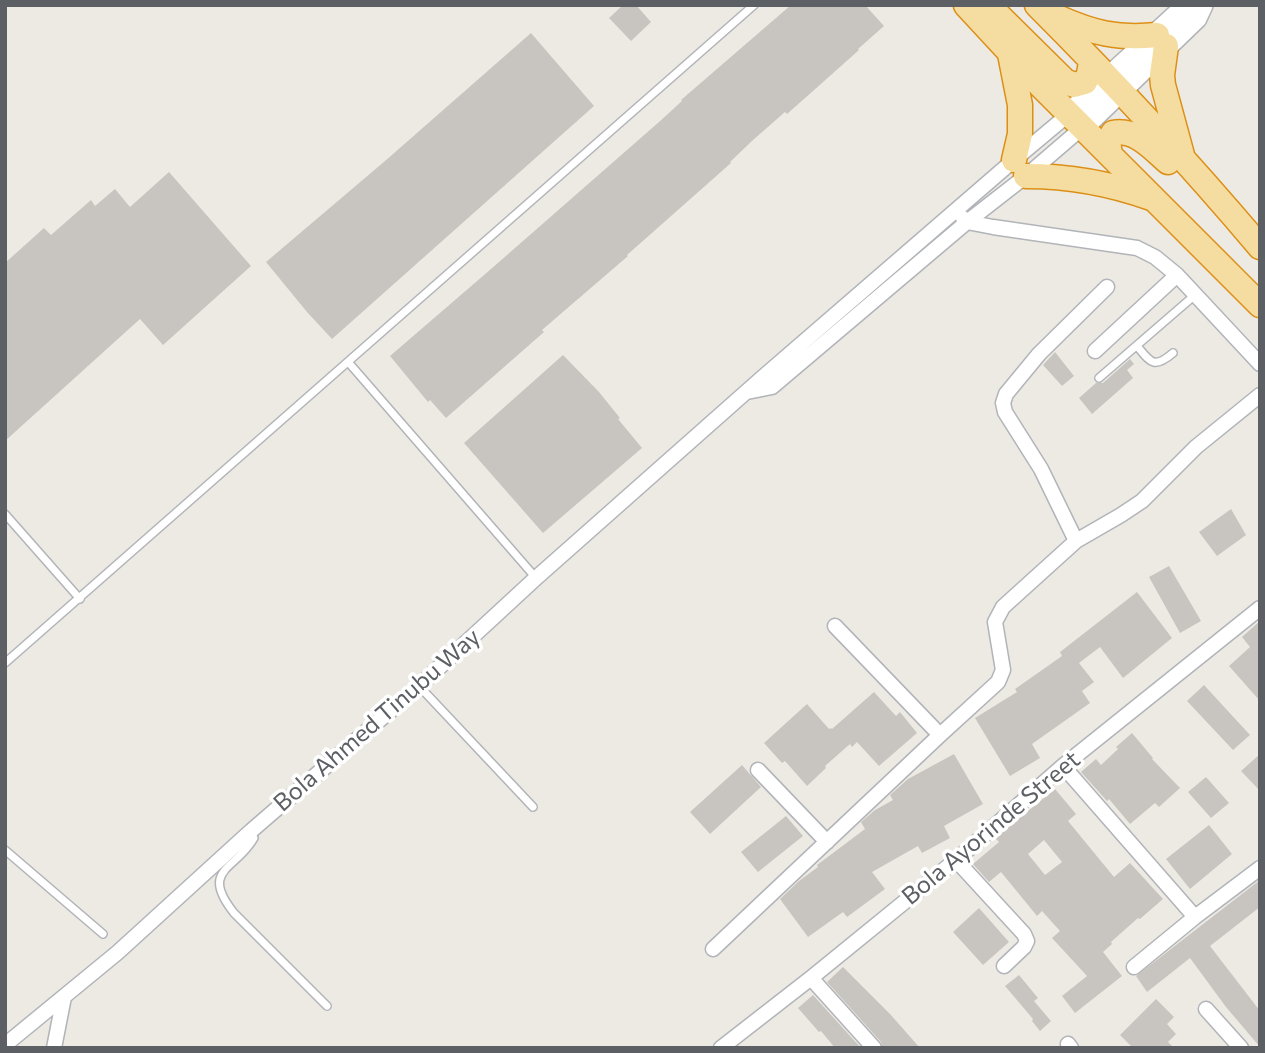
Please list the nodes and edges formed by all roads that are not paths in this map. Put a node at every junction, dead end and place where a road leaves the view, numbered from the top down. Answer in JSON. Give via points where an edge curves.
{"nodes":[{"id":1,"x":754,"y":5,"type":"edge"},
{"id":2,"x":966,"y":5,"type":"edge"},
{"id":3,"x":1188,"y":5,"type":"edge"},
{"id":4,"x":1202,"y":5,"type":"edge"},
{"id":5,"x":1040,"y":8,"type":"edge"},
{"id":6,"x":985,"y":15,"type":"edge"},
{"id":7,"x":1161,"y":40,"type":"junction"},
{"id":8,"x":1010,"y":53,"type":"junction"},
{"id":9,"x":1091,"y":62,"type":"junction"},
{"id":10,"x":1115,"y":85,"type":"junction"},
{"id":11,"x":1076,"y":121,"type":"junction"},
{"id":12,"x":1110,"y":154,"type":"junction"},
{"id":13,"x":1183,"y":159,"type":"junction"},
{"id":14,"x":1020,"y":168,"type":"junction"},
{"id":15,"x":1155,"y":199,"type":"junction"},
{"id":16,"x":956,"y":211,"type":"junction"},
{"id":17,"x":967,"y":222,"type":"junction"},
{"id":18,"x":1260,"y":247,"type":"edge"},
{"id":19,"x":1260,"y":259,"type":"edge"},
{"id":20,"x":1177,"y":275,"type":"junction"},
{"id":21,"x":1107,"y":287,"type":"dead end"},
{"id":22,"x":1195,"y":294,"type":"junction"},
{"id":23,"x":1260,"y":305,"type":"edge"},
{"id":24,"x":1137,"y":346,"type":"junction"},
{"id":25,"x":1095,"y":351,"type":"dead end"},
{"id":26,"x":1173,"y":353,"type":"dead end"},
{"id":27,"x":349,"y":363,"type":"junction"},
{"id":28,"x":1260,"y":364,"type":"edge"},
{"id":29,"x":1099,"y":378,"type":"dead end"},
{"id":30,"x":745,"y":393,"type":"junction"},
{"id":31,"x":1260,"y":396,"type":"edge"},
{"id":32,"x":5,"y":514,"type":"edge"},
{"id":33,"x":1076,"y":541,"type":"junction"},
{"id":34,"x":536,"y":578,"type":"junction"},
{"id":35,"x":80,"y":600,"type":"junction"},
{"id":36,"x":1260,"y":608,"type":"edge"},
{"id":37,"x":835,"y":626,"type":"dead end"},
{"id":38,"x":5,"y":663,"type":"edge"},
{"id":39,"x":419,"y":686,"type":"junction"},
{"id":40,"x":940,"y":735,"type":"junction"},
{"id":41,"x":1063,"y":766,"type":"junction"},
{"id":42,"x":758,"y":770,"type":"dead end"},
{"id":43,"x":533,"y":807,"type":"dead end"},
{"id":44,"x":251,"y":831,"type":"junction"},
{"id":45,"x":827,"y":842,"type":"junction"},
{"id":46,"x":5,"y":850,"type":"edge"},
{"id":47,"x":956,"y":860,"type":"junction"},
{"id":48,"x":1260,"y":868,"type":"edge"},
{"id":49,"x":1195,"y":918,"type":"junction"},
{"id":50,"x":103,"y":933,"type":"dead end"},
{"id":51,"x":713,"y":948,"type":"dead end"},
{"id":52,"x":1004,"y":966,"type":"dead end"},
{"id":53,"x":1134,"y":967,"type":"dead end"},
{"id":54,"x":811,"y":978,"type":"junction"},
{"id":55,"x":64,"y":997,"type":"junction"},
{"id":56,"x":327,"y":1006,"type":"dead end"},
{"id":57,"x":1206,"y":1009,"type":"dead end"},
{"id":58,"x":5,"y":1045,"type":"edge"},
{"id":59,"x":54,"y":1048,"type":"edge"},
{"id":60,"x":721,"y":1048,"type":"edge"},
{"id":61,"x":874,"y":1048,"type":"edge"},
{"id":62,"x":1241,"y":1048,"type":"edge"}],
"edges":[{"from":1,"to":27,"type":"lane"},
{"from":2,"to":6,"type":"highway"},
{"from":3,"to":7,"type":"main road"},
{"from":4,"to":7,"type":"main road","via":[[1196,18]]},
{"from":5,"to":7,"type":"highway","via":[[1085,29]]},
{"from":5,"to":9,"type":"highway"},
{"from":6,"to":8,"type":"highway"},
{"from":6,"to":9,"type":"highway","via":[[1074,85],[1085,82]]},
{"from":7,"to":10,"type":"main road"},
{"from":7,"to":13,"type":"highway","via":[[1163,85]]},
{"from":8,"to":11,"type":"highway"},
{"from":8,"to":14,"type":"highway","via":[[1020,105]]},
{"from":9,"to":10,"type":"highway"},
{"from":10,"to":11,"type":"main road"},
{"from":10,"to":13,"type":"highway"},
{"from":11,"to":12,"type":"highway"},
{"from":11,"to":14,"type":"street"},
{"from":11,"to":14,"type":"street"},
{"from":12,"to":15,"type":"highway"},
{"from":12,"to":19,"type":"highway","via":[[1108,142],[1114,133],[1125,132],[1147,144]]},
{"from":13,"to":18,"type":"highway"},
{"from":14,"to":15,"type":"highway","via":[[1085,179]]},
{"from":14,"to":16,"type":"street","name":"Bola Ahmed Tinubu Way"},
{"from":14,"to":17,"type":"street"},
{"from":15,"to":23,"type":"highway"},
{"from":16,"to":17,"type":"street"},
{"from":16,"to":30,"type":"street","name":"Bola Ahmed Tinubu Way"},
{"from":17,"to":20,"type":"street","via":[[1137,248]]},
{"from":17,"to":30,"type":"street","via":[[772,387]]},
{"from":20,"to":22,"type":"street"},
{"from":20,"to":25,"type":"street"},
{"from":21,"to":33,"type":"street","via":[[1039,354],[1003,403]]},
{"from":22,"to":24,"type":"lane"},
{"from":22,"to":28,"type":"street"},
{"from":24,"to":26,"type":"lane","via":[[1155,362],[1163,362]]},
{"from":24,"to":29,"type":"lane"},
{"from":27,"to":34,"type":"lane"},
{"from":27,"to":35,"type":"lane"},
{"from":30,"to":34,"type":"street","name":"Bola Ahmed Tinubu Way"},
{"from":31,"to":33,"type":"street","via":[[1196,447],[1142,501]]},
{"from":32,"to":35,"type":"lane"},
{"from":33,"to":40,"type":"street","via":[[1003,607],[996,622],[1003,670],[998,682]]},
{"from":34,"to":39,"type":"street","name":"Bola Ahmed Tinubu Way"},
{"from":35,"to":38,"type":"lane"},
{"from":36,"to":41,"type":"street","name":"Bola Ayorinde Street"},
{"from":37,"to":40,"type":"street"},
{"from":39,"to":43,"type":"lane"},
{"from":39,"to":44,"type":"street","name":"Bola Ahmed Tinubu Way"},
{"from":40,"to":45,"type":"street"},
{"from":41,"to":47,"type":"street","name":"Bola Ayorinde Street"},
{"from":41,"to":49,"type":"street"},
{"from":42,"to":45,"type":"street"},
{"from":44,"to":55,"type":"street","name":"Bola Ahmed Tinubu Way"},
{"from":44,"to":56,"type":"lane","via":[[250,846],[223,871],[219,888],[234,913]]},
{"from":45,"to":51,"type":"street"},
{"from":46,"to":50,"type":"lane"},
{"from":47,"to":52,"type":"street","via":[[1024,934],[1024,947]]},
{"from":47,"to":54,"type":"street","name":"Bola Ayorinde Street"},
{"from":48,"to":49,"type":"street"},
{"from":49,"to":53,"type":"street"},
{"from":54,"to":60,"type":"street","name":"Bola Ayorinde Street"},
{"from":54,"to":61,"type":"street"},
{"from":55,"to":58,"type":"street","name":"Bola Ahmed Tinubu Way"},
{"from":55,"to":59,"type":"street"},
{"from":57,"to":62,"type":"street"}]}
